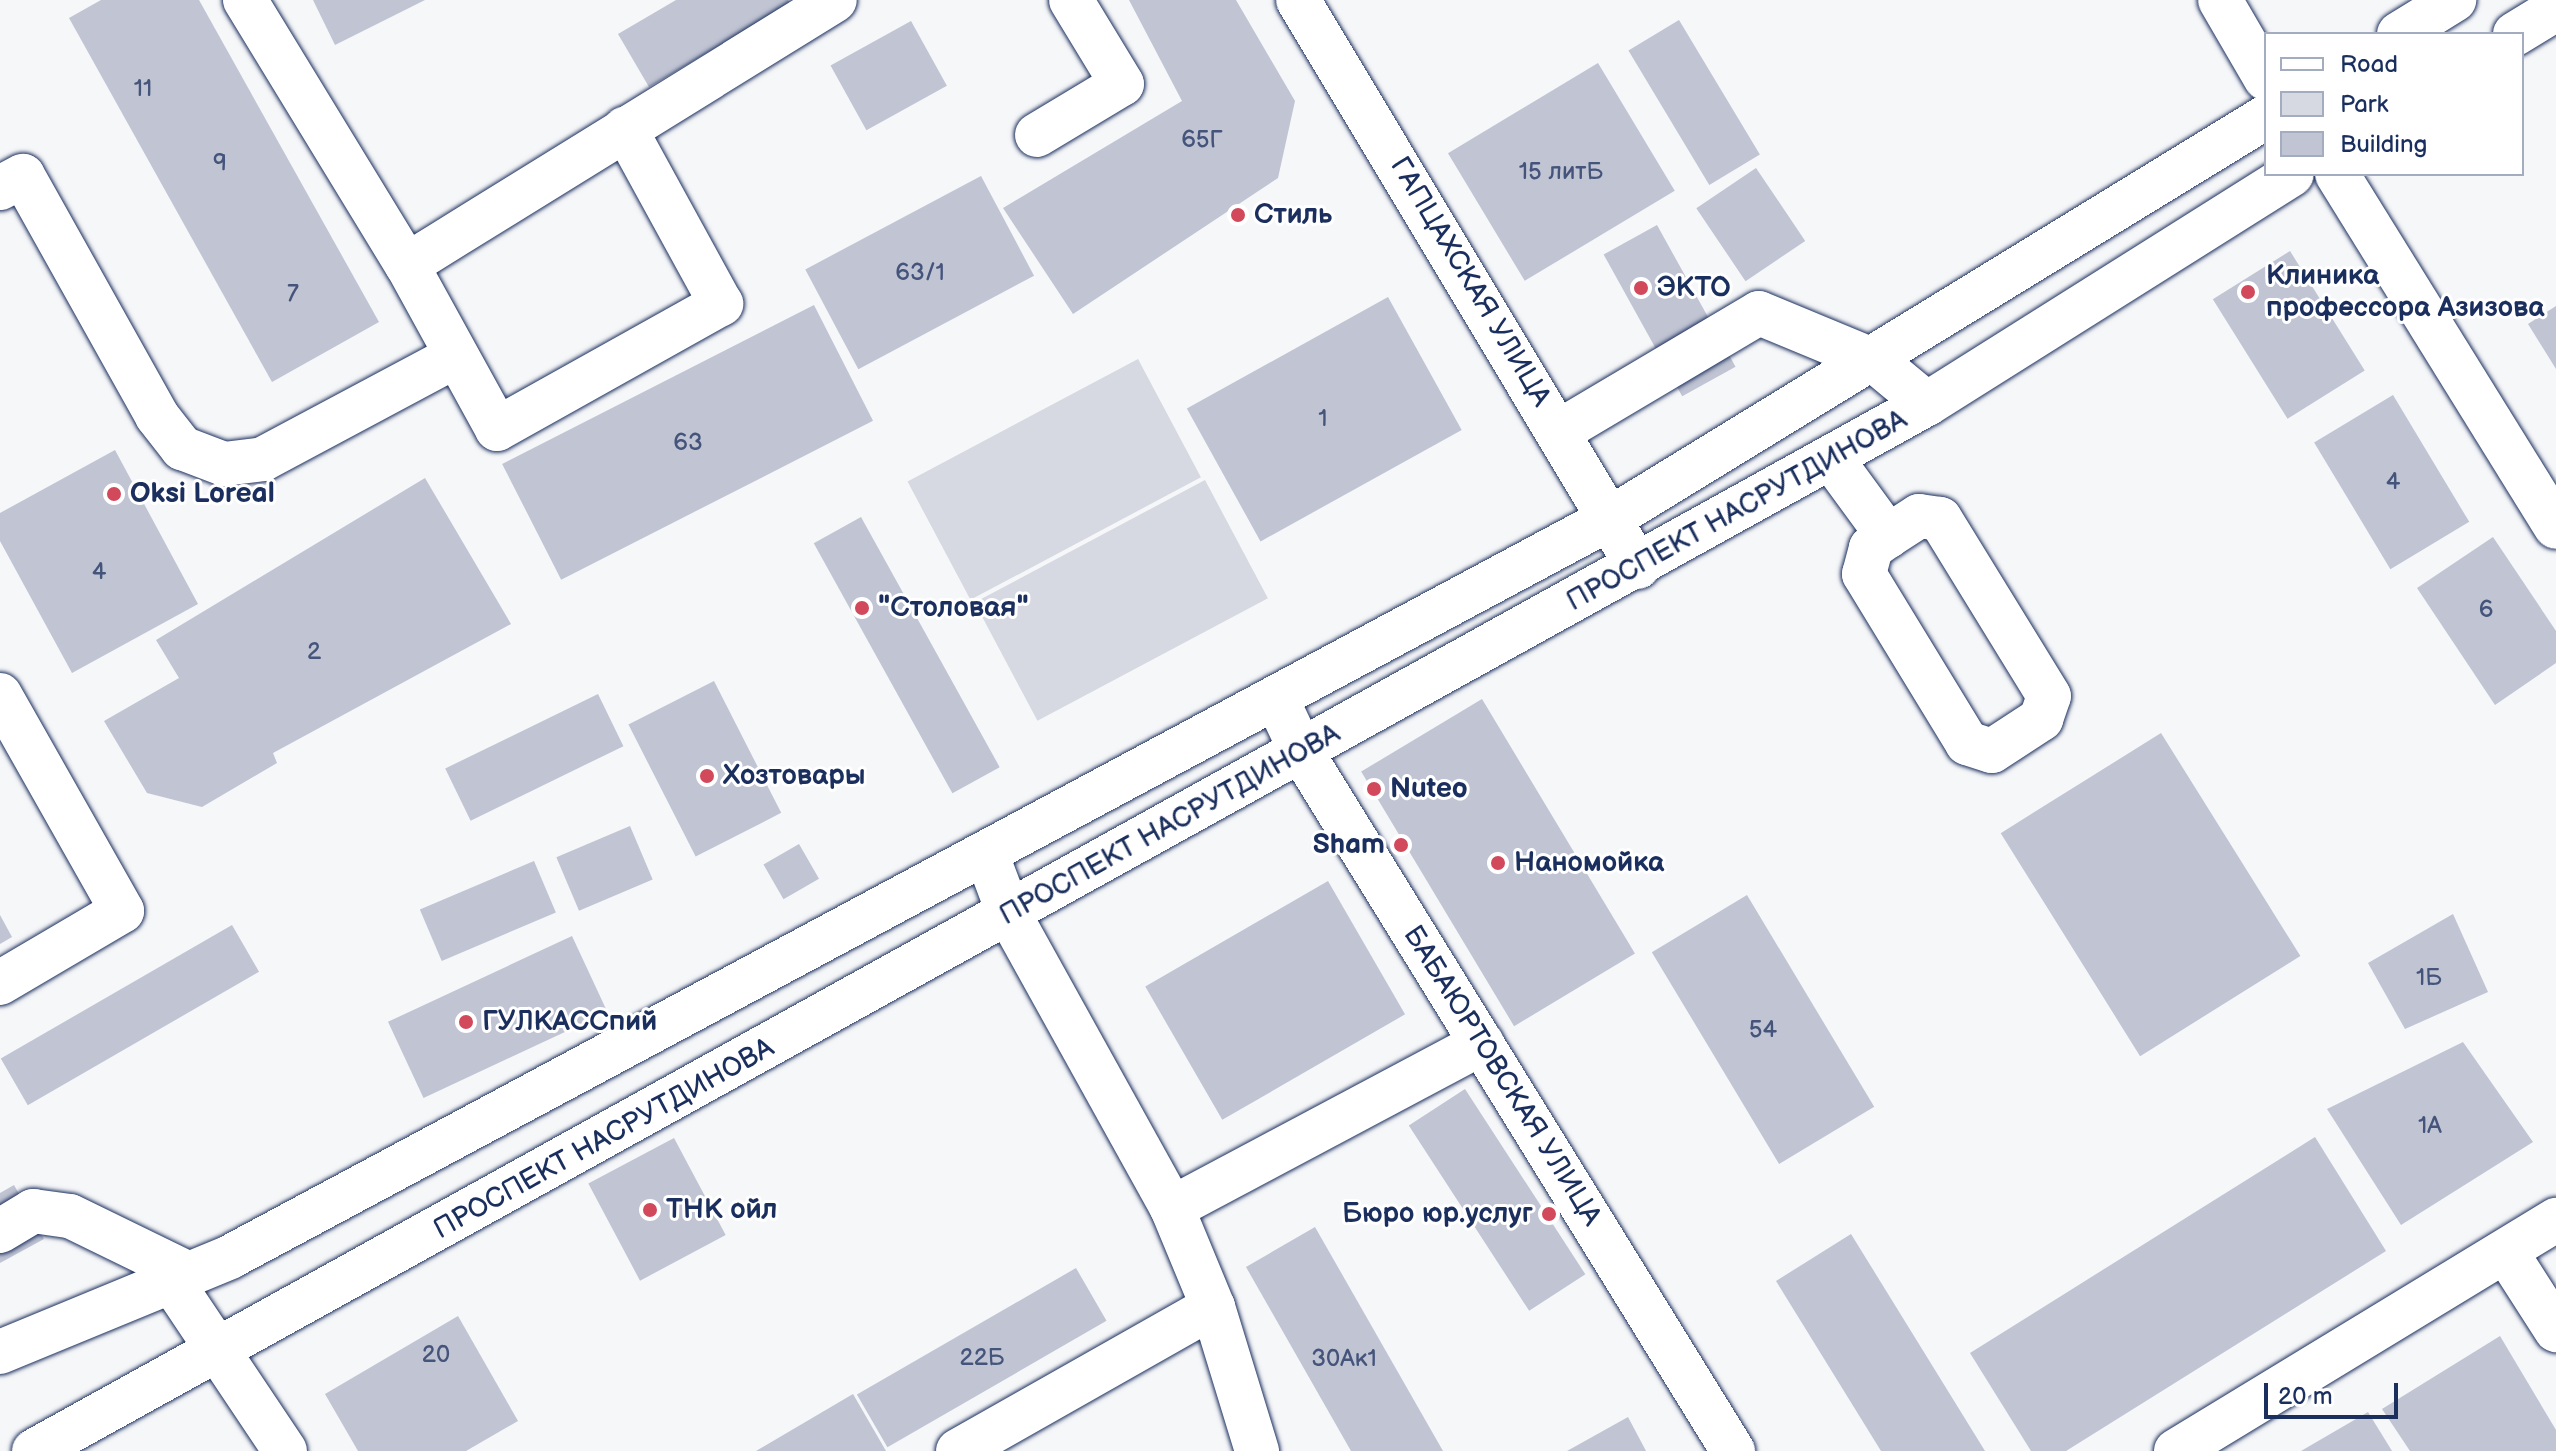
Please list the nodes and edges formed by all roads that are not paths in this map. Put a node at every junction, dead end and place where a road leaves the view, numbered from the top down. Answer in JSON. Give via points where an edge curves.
{"nodes":[{"id":1,"x":245,"y":0,"type":"edge"},
{"id":2,"x":835,"y":0,"type":"edge"},
{"id":3,"x":1071,"y":0,"type":"edge"},
{"id":4,"x":1298,"y":0,"type":"edge"},
{"id":5,"x":2220,"y":0,"type":"edge"},
{"id":6,"x":2454,"y":0,"type":"edge"},
{"id":7,"x":2556,"y":9,"type":"edge"},
{"id":8,"x":2402,"y":32,"type":"edge"},
{"id":9,"x":2518,"y":32,"type":"edge"},
{"id":10,"x":2264,"y":76,"type":"edge"},
{"id":11,"x":2264,"y":118,"type":"edge"},
{"id":12,"x":625,"y":129,"type":"junction"},
{"id":13,"x":1037,"y":135,"type":"dead end"},
{"id":14,"x":2289,"y":176,"type":"edge"},
{"id":15,"x":2338,"y":176,"type":"edge"},
{"id":16,"x":0,"y":188,"type":"edge"},
{"id":17,"x":407,"y":265,"type":"junction"},
{"id":18,"x":456,"y":356,"type":"junction"},
{"id":19,"x":1875,"y":361,"type":"junction"},
{"id":20,"x":1927,"y":404,"type":"junction"},
{"id":21,"x":1560,"y":431,"type":"junction"},
{"id":22,"x":1831,"y":458,"type":"junction"},
{"id":23,"x":1611,"y":518,"type":"junction"},
{"id":24,"x":2556,"y":527,"type":"edge"},
{"id":25,"x":1888,"y":536,"type":"junction"},
{"id":26,"x":1638,"y":567,"type":"junction"},
{"id":27,"x":0,"y":695,"type":"edge"},
{"id":28,"x":1276,"y":698,"type":"junction"},
{"id":29,"x":1301,"y":751,"type":"junction"},
{"id":30,"x":986,"y":853,"type":"junction"},
{"id":31,"x":1009,"y":914,"type":"junction"},
{"id":32,"x":0,"y":983,"type":"edge"},
{"id":33,"x":1482,"y":1043,"type":"junction"},
{"id":34,"x":1172,"y":1208,"type":"junction"},
{"id":35,"x":2556,"y":1220,"type":"edge"},
{"id":36,"x":0,"y":1231,"type":"edge"},
{"id":37,"x":2506,"y":1252,"type":"junction"},
{"id":38,"x":164,"y":1284,"type":"junction"},
{"id":39,"x":1213,"y":1307,"type":"junction"},
{"id":40,"x":2556,"y":1330,"type":"edge"},
{"id":41,"x":0,"y":1352,"type":"edge"},
{"id":42,"x":223,"y":1353,"type":"junction"},
{"id":43,"x":2186,"y":1448,"type":"edge"},
{"id":44,"x":34,"y":1451,"type":"edge"},
{"id":45,"x":285,"y":1451,"type":"edge"},
{"id":46,"x":958,"y":1451,"type":"edge"},
{"id":47,"x":1257,"y":1451,"type":"edge"},
{"id":48,"x":1733,"y":1451,"type":"edge"}],
"edges":[{"from":1,"to":17,"type":"main road"},
{"from":2,"to":12,"type":"main road"},
{"from":3,"to":13,"type":"main road","via":[[1122,84]]},
{"from":4,"to":21,"type":"main road","name":"ГАПЦАХСКАЯ УЛИЦА"},
{"from":5,"to":10,"type":"main road"},
{"from":6,"to":8,"type":"main road"},
{"from":7,"to":9,"type":"main road"},
{"from":11,"to":19,"type":"main road","name":"ПРОСПЕКТ НАСРУТДИНОВА"},
{"from":12,"to":17,"type":"main road"},
{"from":12,"to":18,"type":"main road","via":[[721,304],[497,429]]},
{"from":14,"to":20,"type":"main road","name":"ПРОСПЕКТ НАСРУТДИНОВА"},
{"from":15,"to":24,"type":"main road"},
{"from":16,"to":18,"type":"main road","via":[[23,176],[157,416],[182,448],[224,464],[263,459]]},
{"from":17,"to":18,"type":"main road"},
{"from":19,"to":20,"type":"main road"},
{"from":19,"to":21,"type":"main road","via":[[1759,313]]},
{"from":19,"to":23,"type":"main road","name":"ПРОСПЕКТ НАСРУТДИНОВА"},
{"from":20,"to":22,"type":"main road","name":"ПРОСПЕКТ НАСРУТДИНОВА"},
{"from":21,"to":23,"type":"main road","name":"ГАПЦАХСКАЯ УЛИЦА"},
{"from":22,"to":25,"type":"main road"},
{"from":22,"to":26,"type":"main road","name":"ПРОСПЕКТ НАСРУТДИНОВА"},
{"from":23,"to":26,"type":"main road","name":"ГАПЦАХСКАЯ УЛИЦА"},
{"from":23,"to":28,"type":"main road","name":"ПРОСПЕКТ НАСРУТДИНОВА"},
{"from":25,"to":25,"type":"main road","via":[[1871,548],[1864,574],[1967,743],[1992,751],[2041,719],[2049,696],[1940,519],[1919,516]]},
{"from":26,"to":29,"type":"main road","name":"ПРОСПЕКТ НАСРУТДИНОВА"},
{"from":27,"to":32,"type":"main road","via":[[122,911]]},
{"from":28,"to":29,"type":"main road","name":"БАБАЮРТОВСКАЯ УЛИЦА"},
{"from":28,"to":30,"type":"main road","name":"ПРОСПЕКТ НАСРУТДИНОВА"},
{"from":29,"to":31,"type":"main road","name":"ПРОСПЕКТ НАСРУТДИНОВА"},
{"from":29,"to":33,"type":"main road","name":"БАБАЮРТОВСКАЯ УЛИЦА"},
{"from":30,"to":31,"type":"main road"},
{"from":30,"to":38,"type":"main road","name":"ПРОСПЕКТ НАСРУТДИНОВА","via":[[744,987]]},
{"from":31,"to":34,"type":"main road"},
{"from":31,"to":42,"type":"main road","name":"ПРОСПЕКТ НАСРУТДИНОВА"},
{"from":33,"to":34,"type":"main road"},
{"from":33,"to":48,"type":"main road","name":"БАБАЮРТОВСКАЯ УЛИЦА"},
{"from":34,"to":39,"type":"main road"},
{"from":35,"to":37,"type":"main road"},
{"from":36,"to":38,"type":"main road","via":[[33,1211],[70,1216]]},
{"from":37,"to":40,"type":"main road"},
{"from":37,"to":43,"type":"main road"},
{"from":38,"to":41,"type":"main road","name":"ПРОСПЕКТ НАСРУТДИНОВА"},
{"from":38,"to":42,"type":"main road"},
{"from":39,"to":46,"type":"main road"},
{"from":39,"to":47,"type":"main road"},
{"from":42,"to":44,"type":"main road","name":"ПРОСПЕКТ НАСРУТДИНОВА"},
{"from":42,"to":45,"type":"main road"}]}
